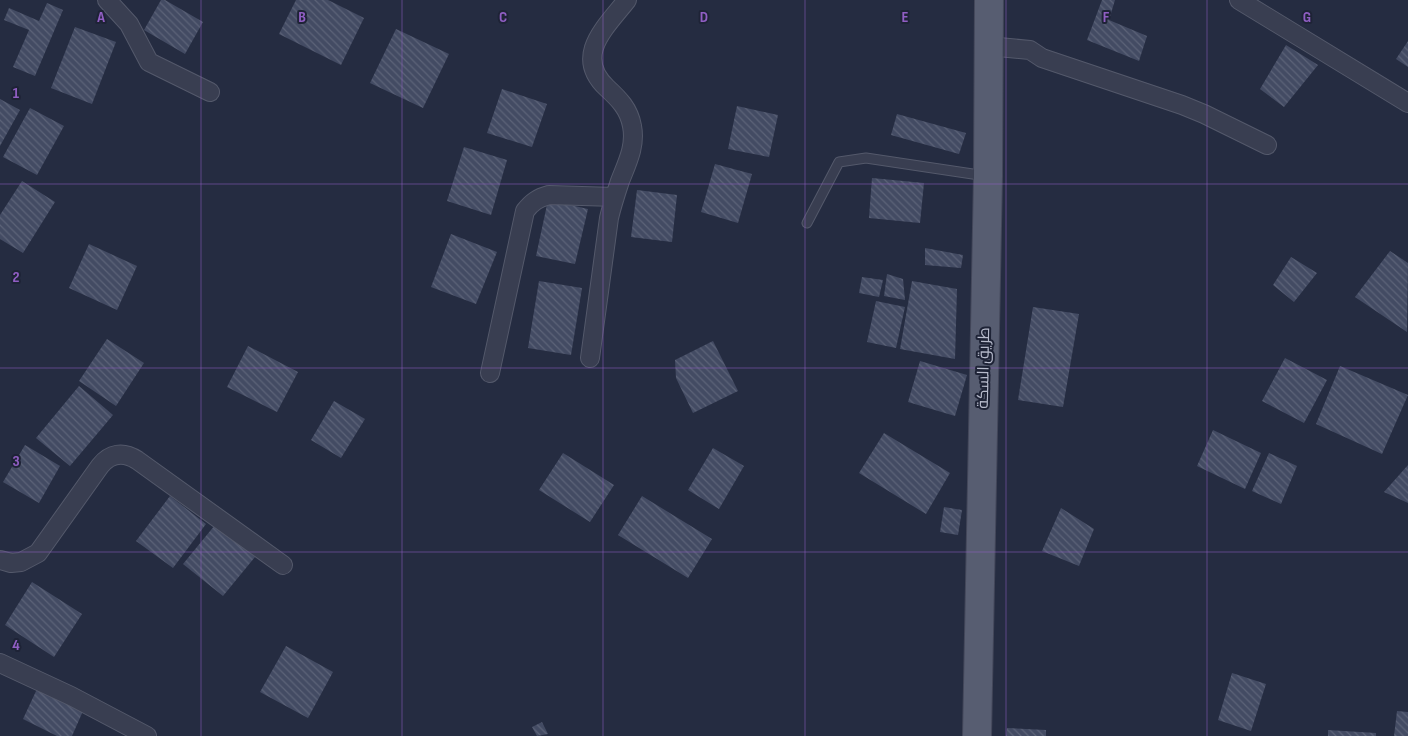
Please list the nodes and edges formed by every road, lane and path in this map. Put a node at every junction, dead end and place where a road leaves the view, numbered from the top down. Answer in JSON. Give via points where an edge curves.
{"nodes":[{"id":1,"x":107,"y":0,"type":"edge"},
{"id":2,"x":626,"y":0,"type":"edge"},
{"id":3,"x":989,"y":0,"type":"edge"},
{"id":4,"x":1239,"y":0,"type":"edge"},
{"id":5,"x":988,"y":46,"type":"junction"},
{"id":6,"x":210,"y":92,"type":"dead end"},
{"id":7,"x":1408,"y":103,"type":"edge"},
{"id":8,"x":1267,"y":145,"type":"dead end"},
{"id":9,"x":988,"y":176,"type":"junction"},
{"id":10,"x":615,"y":197,"type":"junction"},
{"id":11,"x":807,"y":223,"type":"dead end"},
{"id":12,"x":590,"y":358,"type":"dead end"},
{"id":13,"x":490,"y":373,"type":"dead end"},
{"id":14,"x":0,"y":560,"type":"edge"},
{"id":15,"x":283,"y":565,"type":"dead end"},
{"id":16,"x":0,"y":662,"type":"edge"},
{"id":17,"x":147,"y":736,"type":"edge"},
{"id":18,"x":977,"y":736,"type":"edge"}],
"edges":[{"from":1,"to":6,"type":"street","via":[[129,24],[149,62]]},
{"from":2,"to":10,"type":"street","via":[[596,41],[592,53],[592,66],[598,78],[627,110],[632,125],[634,140]]},
{"from":3,"to":5,"type":"main road","name":"طريق السكة"},
{"from":4,"to":7,"type":"street"},
{"from":5,"to":8,"type":"street","via":[[1030,50],[1042,58],[1182,105]]},
{"from":5,"to":9,"type":"main road","name":"طريق السكة"},
{"from":9,"to":11,"type":"lane","via":[[866,158],[839,162]]},
{"from":9,"to":18,"type":"main road","name":"طريق السكة"},
{"from":10,"to":12,"type":"street","via":[[605,240]]},
{"from":10,"to":13,"type":"street","via":[[549,195],[531,203],[525,211]]},
{"from":14,"to":15,"type":"street","via":[[21,562],[38,553],[105,459],[121,454],[130,455]]},
{"from":16,"to":17,"type":"street"}]}
